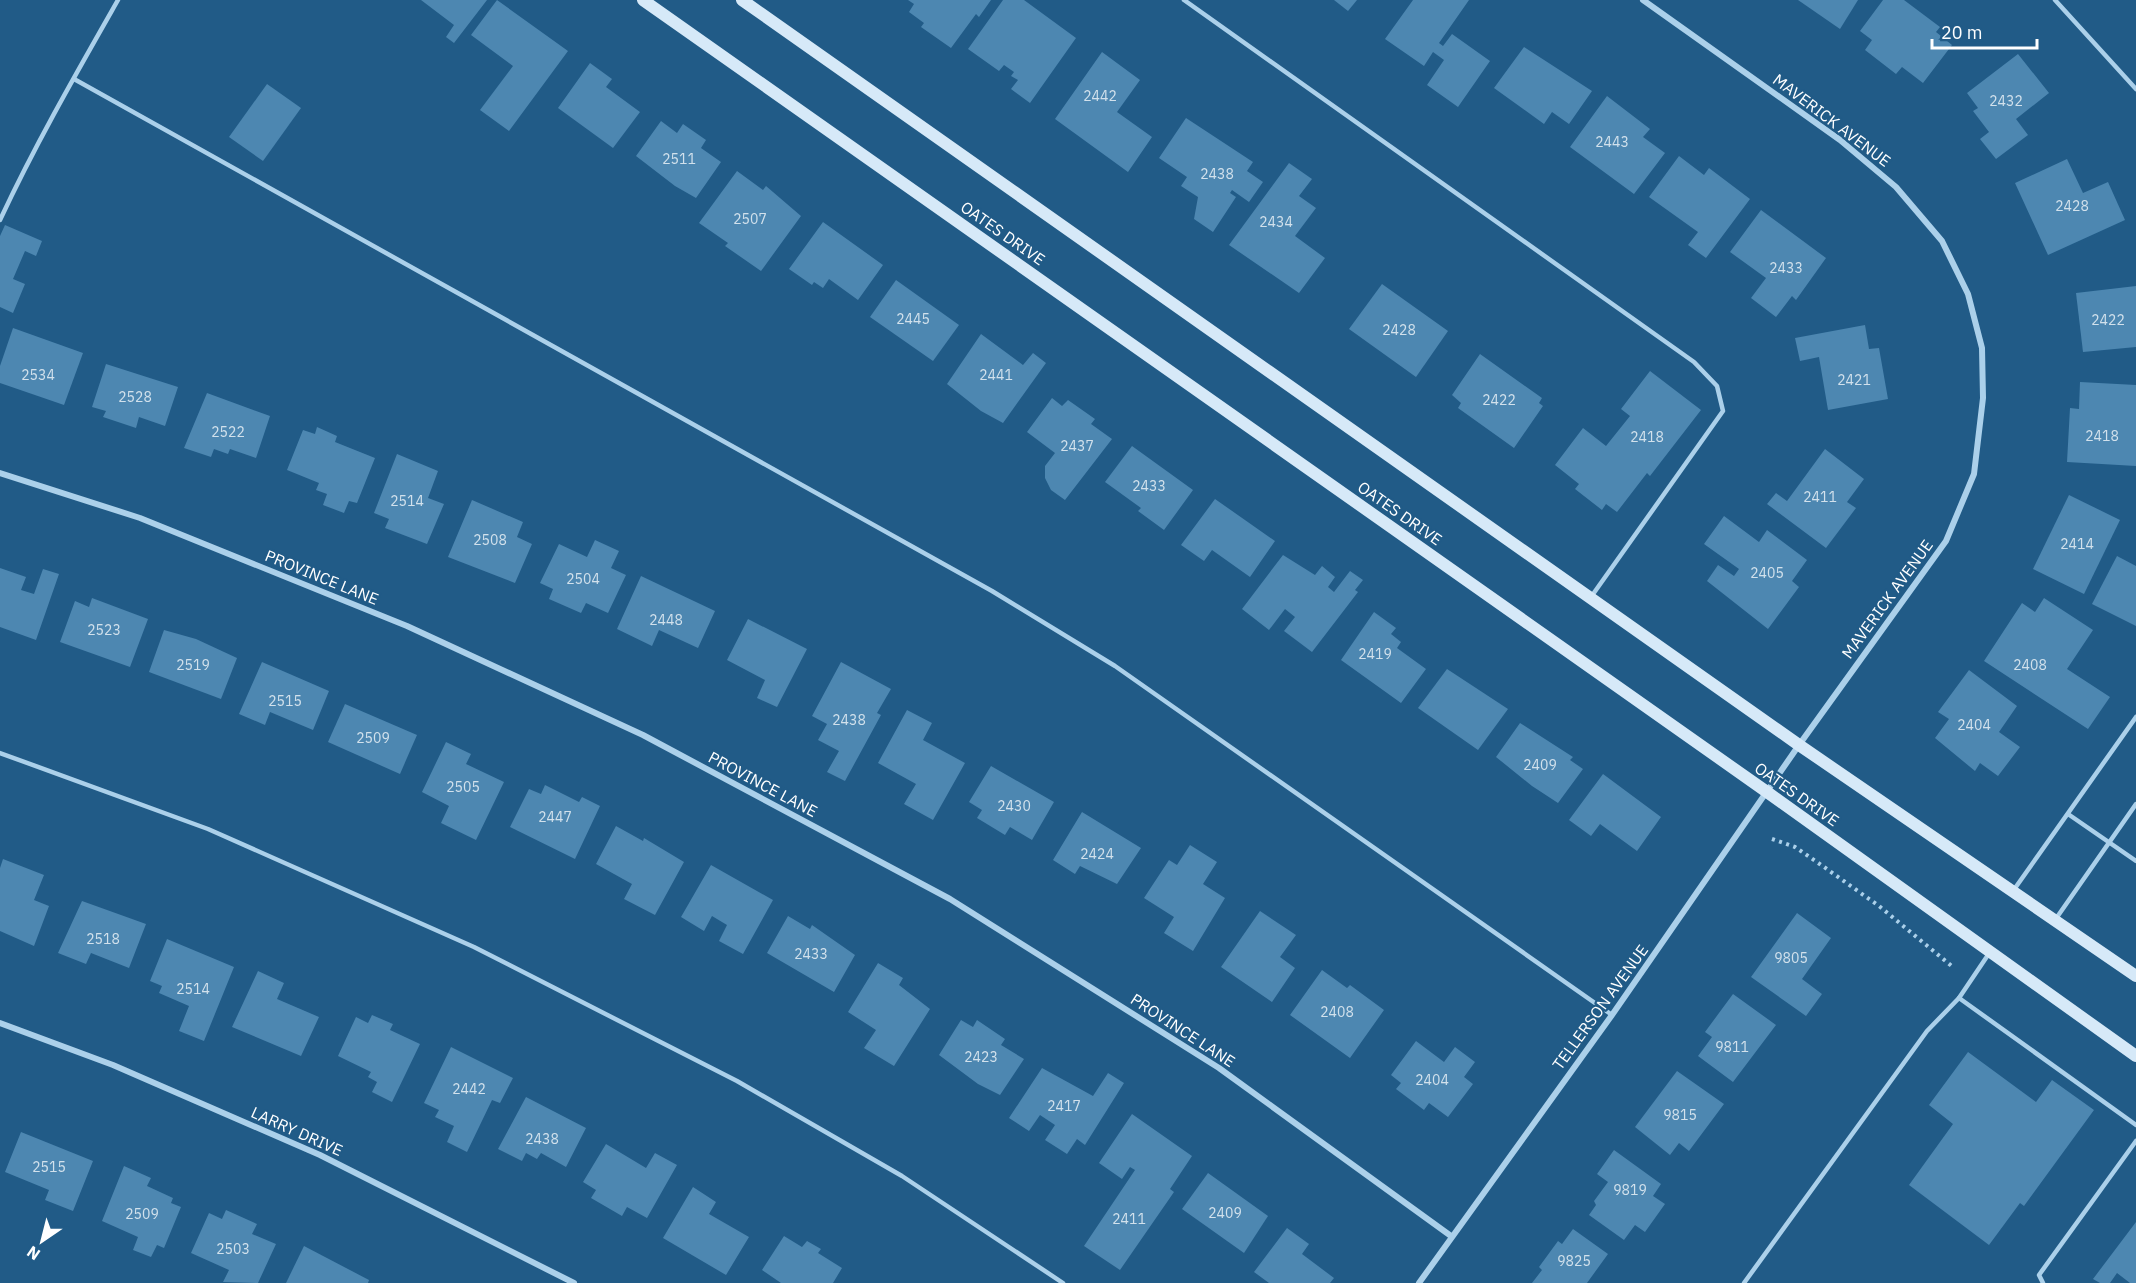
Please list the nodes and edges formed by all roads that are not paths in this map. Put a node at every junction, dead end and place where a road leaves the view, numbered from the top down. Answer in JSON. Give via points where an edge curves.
{"nodes":[{"id":1,"x":118,"y":0,"type":"edge"},
{"id":2,"x":643,"y":0,"type":"edge"},
{"id":3,"x":742,"y":0,"type":"edge"},
{"id":4,"x":1184,"y":0,"type":"edge"},
{"id":5,"x":1643,"y":0,"type":"edge"},
{"id":6,"x":2055,"y":0,"type":"edge"},
{"id":7,"x":74,"y":79,"type":"junction"},
{"id":8,"x":2136,"y":89,"type":"edge"},
{"id":9,"x":0,"y":220,"type":"edge"},
{"id":10,"x":0,"y":473,"type":"edge"},
{"id":11,"x":1591,"y":598,"type":"junction"},
{"id":12,"x":2136,"y":717,"type":"edge"},
{"id":13,"x":1799,"y":745,"type":"junction"},
{"id":14,"x":0,"y":753,"type":"edge"},
{"id":15,"x":1767,"y":792,"type":"junction"},
{"id":16,"x":2136,"y":804,"type":"edge"},
{"id":17,"x":2068,"y":814,"type":"junction"},
{"id":18,"x":2109,"y":842,"type":"junction"},
{"id":19,"x":2136,"y":861,"type":"edge"},
{"id":20,"x":2013,"y":891,"type":"junction"},
{"id":21,"x":2054,"y":920,"type":"junction"},
{"id":22,"x":1990,"y":952,"type":"junction"},
{"id":23,"x":2136,"y":976,"type":"edge"},
{"id":24,"x":1959,"y":998,"type":"junction"},
{"id":25,"x":1612,"y":1015,"type":"junction"},
{"id":26,"x":0,"y":1023,"type":"edge"},
{"id":27,"x":2136,"y":1056,"type":"edge"},
{"id":28,"x":2136,"y":1125,"type":"edge"},
{"id":29,"x":2136,"y":1141,"type":"edge"},
{"id":30,"x":1451,"y":1236,"type":"junction"},
{"id":31,"x":574,"y":1283,"type":"edge"},
{"id":32,"x":1063,"y":1283,"type":"edge"},
{"id":33,"x":1419,"y":1283,"type":"edge"},
{"id":34,"x":1744,"y":1283,"type":"edge"},
{"id":35,"x":2043,"y":1283,"type":"edge"}],
"edges":[{"from":1,"to":7,"type":"lane"},
{"from":2,"to":15,"type":"main road","name":"OATES DRIVE"},
{"from":3,"to":11,"type":"main road"},
{"from":4,"to":11,"type":"lane","via":[[1694,362],[1717,386],[1723,411]]},
{"from":5,"to":13,"type":"street","name":"MAVERICK AVENUE","via":[[1840,140],[1896,187],[1942,241],[1968,294],[1982,348],[1983,398],[1974,474],[1946,541]]},
{"from":6,"to":8,"type":"lane"},
{"from":7,"to":9,"type":"lane"},
{"from":7,"to":25,"type":"lane","via":[[993,591],[1115,666]]},
{"from":10,"to":30,"type":"street","name":"PROVINCE LANE","via":[[140,518],[407,626],[643,735],[950,899],[1219,1068]]},
{"from":11,"to":13,"type":"main road"},
{"from":12,"to":17,"type":"lane"},
{"from":13,"to":15,"type":"street","name":"TELLERSON AVENUE"},
{"from":13,"to":20,"type":"main road"},
{"from":14,"to":32,"type":"lane","via":[[208,829],[474,946],[747,1087],[902,1176]]},
{"from":15,"to":22,"type":"main road","name":"OATES DRIVE"},
{"from":15,"to":25,"type":"street","name":"TELLERSON AVENUE"},
{"from":16,"to":18,"type":"lane"},
{"from":17,"to":18,"type":"lane"},
{"from":17,"to":20,"type":"lane"},
{"from":18,"to":19,"type":"lane"},
{"from":18,"to":21,"type":"lane"},
{"from":20,"to":21,"type":"main road"},
{"from":21,"to":23,"type":"main road"},
{"from":22,"to":24,"type":"lane"},
{"from":22,"to":27,"type":"main road","name":"OATES DRIVE"},
{"from":24,"to":28,"type":"lane"},
{"from":24,"to":34,"type":"lane","via":[[1927,1031]]},
{"from":25,"to":30,"type":"street","name":"TELLERSON AVENUE"},
{"from":26,"to":31,"type":"street","name":"LARRY DRIVE","via":[[112,1065],[320,1155]]},
{"from":29,"to":35,"type":"lane","via":[[2039,1275]]},
{"from":30,"to":33,"type":"street","name":"TELLERSON AVENUE"}]}
